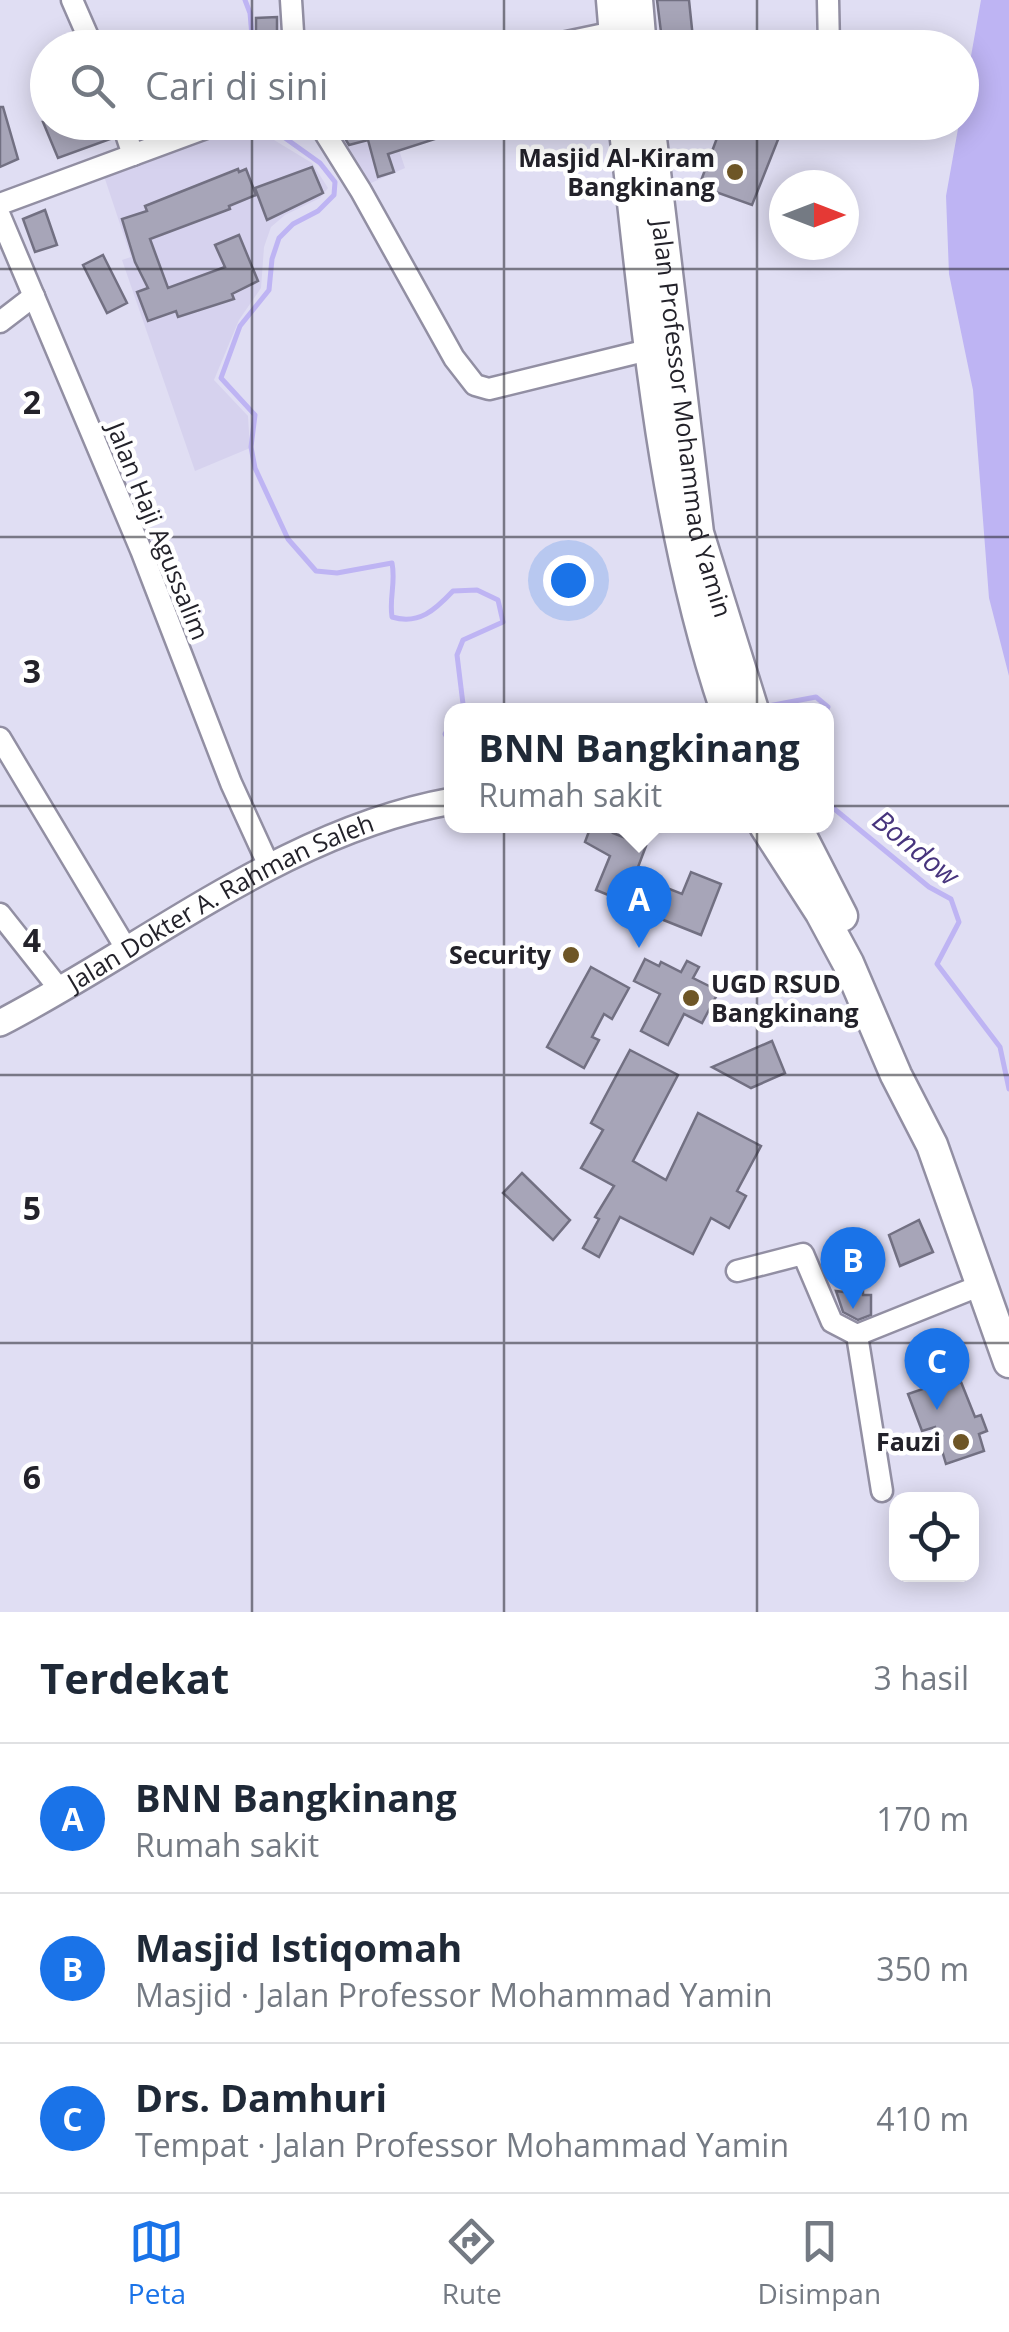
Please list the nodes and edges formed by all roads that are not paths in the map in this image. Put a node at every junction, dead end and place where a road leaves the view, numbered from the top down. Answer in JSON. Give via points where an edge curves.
{"nodes":[{"id":1,"x":72,"y":0,"type":"edge"},
{"id":2,"x":291,"y":0,"type":"edge"},
{"id":3,"x":612,"y":0,"type":"edge"},
{"id":4,"x":636,"y":0,"type":"edge"},
{"id":5,"x":828,"y":0,"type":"edge"},
{"id":6,"x":84,"y":30,"type":"edge"},
{"id":7,"x":293,"y":30,"type":"edge"},
{"id":8,"x":614,"y":30,"type":"edge"},
{"id":9,"x":640,"y":30,"type":"edge"},
{"id":10,"x":829,"y":30,"type":"edge"},
{"id":11,"x":128,"y":140,"type":"edge"},
{"id":12,"x":173,"y":140,"type":"edge"},
{"id":13,"x":329,"y":140,"type":"edge"},
{"id":14,"x":628,"y":140,"type":"edge"},
{"id":15,"x":649,"y":140,"type":"edge"},
{"id":16,"x":133,"y":155,"type":"junction"},
{"id":17,"x":0,"y":204,"type":"edge"},
{"id":18,"x":0,"y":216,"type":"edge"},
{"id":19,"x":653,"y":270,"type":"junction"},
{"id":20,"x":34,"y":296,"type":"junction"},
{"id":21,"x":0,"y":322,"type":"edge"},
{"id":22,"x":648,"y":350,"type":"junction"},
{"id":23,"x":737,"y":702,"type":"edge"},
{"id":24,"x":0,"y":738,"type":"edge"},
{"id":25,"x":444,"y":802,"type":"edge"},
{"id":26,"x":770,"y":833,"type":"edge"},
{"id":27,"x":800,"y":833,"type":"edge"},
{"id":28,"x":269,"y":866,"type":"junction"},
{"id":29,"x":0,"y":914,"type":"edge"},
{"id":30,"x":127,"y":950,"type":"junction"},
{"id":31,"x":61,"y":991,"type":"junction"},
{"id":32,"x":0,"y":1023,"type":"edge"},
{"id":33,"x":737,"y":1271,"type":"dead end"},
{"id":34,"x":980,"y":1286,"type":"junction"},
{"id":35,"x":1009,"y":1330,"type":"edge"},
{"id":36,"x":857,"y":1335,"type":"junction"},
{"id":37,"x":1009,"y":1362,"type":"edge"},
{"id":38,"x":882,"y":1491,"type":"dead end"}],
"edges":[{"from":1,"to":6,"type":"street"},
{"from":2,"to":7,"type":"street"},
{"from":3,"to":8,"type":"highway"},
{"from":4,"to":9,"type":"highway"},
{"from":5,"to":10,"type":"street"},
{"from":11,"to":16,"type":"street"},
{"from":12,"to":16,"type":"street"},
{"from":13,"to":22,"type":"street","via":[[475,385],[489,389]]},
{"from":14,"to":19,"type":"highway","name":"Jalan Professor Mohammad Yamin"},
{"from":15,"to":19,"type":"highway","name":"Jalan Professor Mohammad Yamin"},
{"from":16,"to":17,"type":"street"},
{"from":18,"to":20,"type":"street","name":"Jalan Haji Agussalim"},
{"from":19,"to":22,"type":"highway","name":"Jalan Professor Mohammad Yamin"},
{"from":19,"to":23,"type":"highway","name":"Jalan Professor Mohammad Yamin","via":[[698,533]]},
{"from":20,"to":21,"type":"street"},
{"from":20,"to":28,"type":"street","name":"Jalan Haji Agussalim"},
{"from":22,"to":23,"type":"highway","name":"Jalan Professor Mohammad Yamin","via":[[701,634]]},
{"from":24,"to":30,"type":"street"},
{"from":25,"to":28,"type":"main road","name":"Jalan Dokter A. Rahman Saleh","via":[[370,822]]},
{"from":26,"to":34,"type":"highway","via":[[848,963],[932,1145]]},
{"from":27,"to":35,"type":"highway","via":[[909,1062]]},
{"from":28,"to":30,"type":"main road","name":"Jalan Dokter A. Rahman Saleh"},
{"from":29,"to":31,"type":"street"},
{"from":30,"to":31,"type":"main road","name":"Jalan Dokter A. Rahman Saleh"},
{"from":31,"to":32,"type":"main road","name":"Jalan Dokter A. Rahman Saleh"},
{"from":33,"to":36,"type":"street","via":[[804,1254],[832,1322]]},
{"from":34,"to":36,"type":"street"},
{"from":34,"to":37,"type":"highway"},
{"from":36,"to":38,"type":"street"}]}
